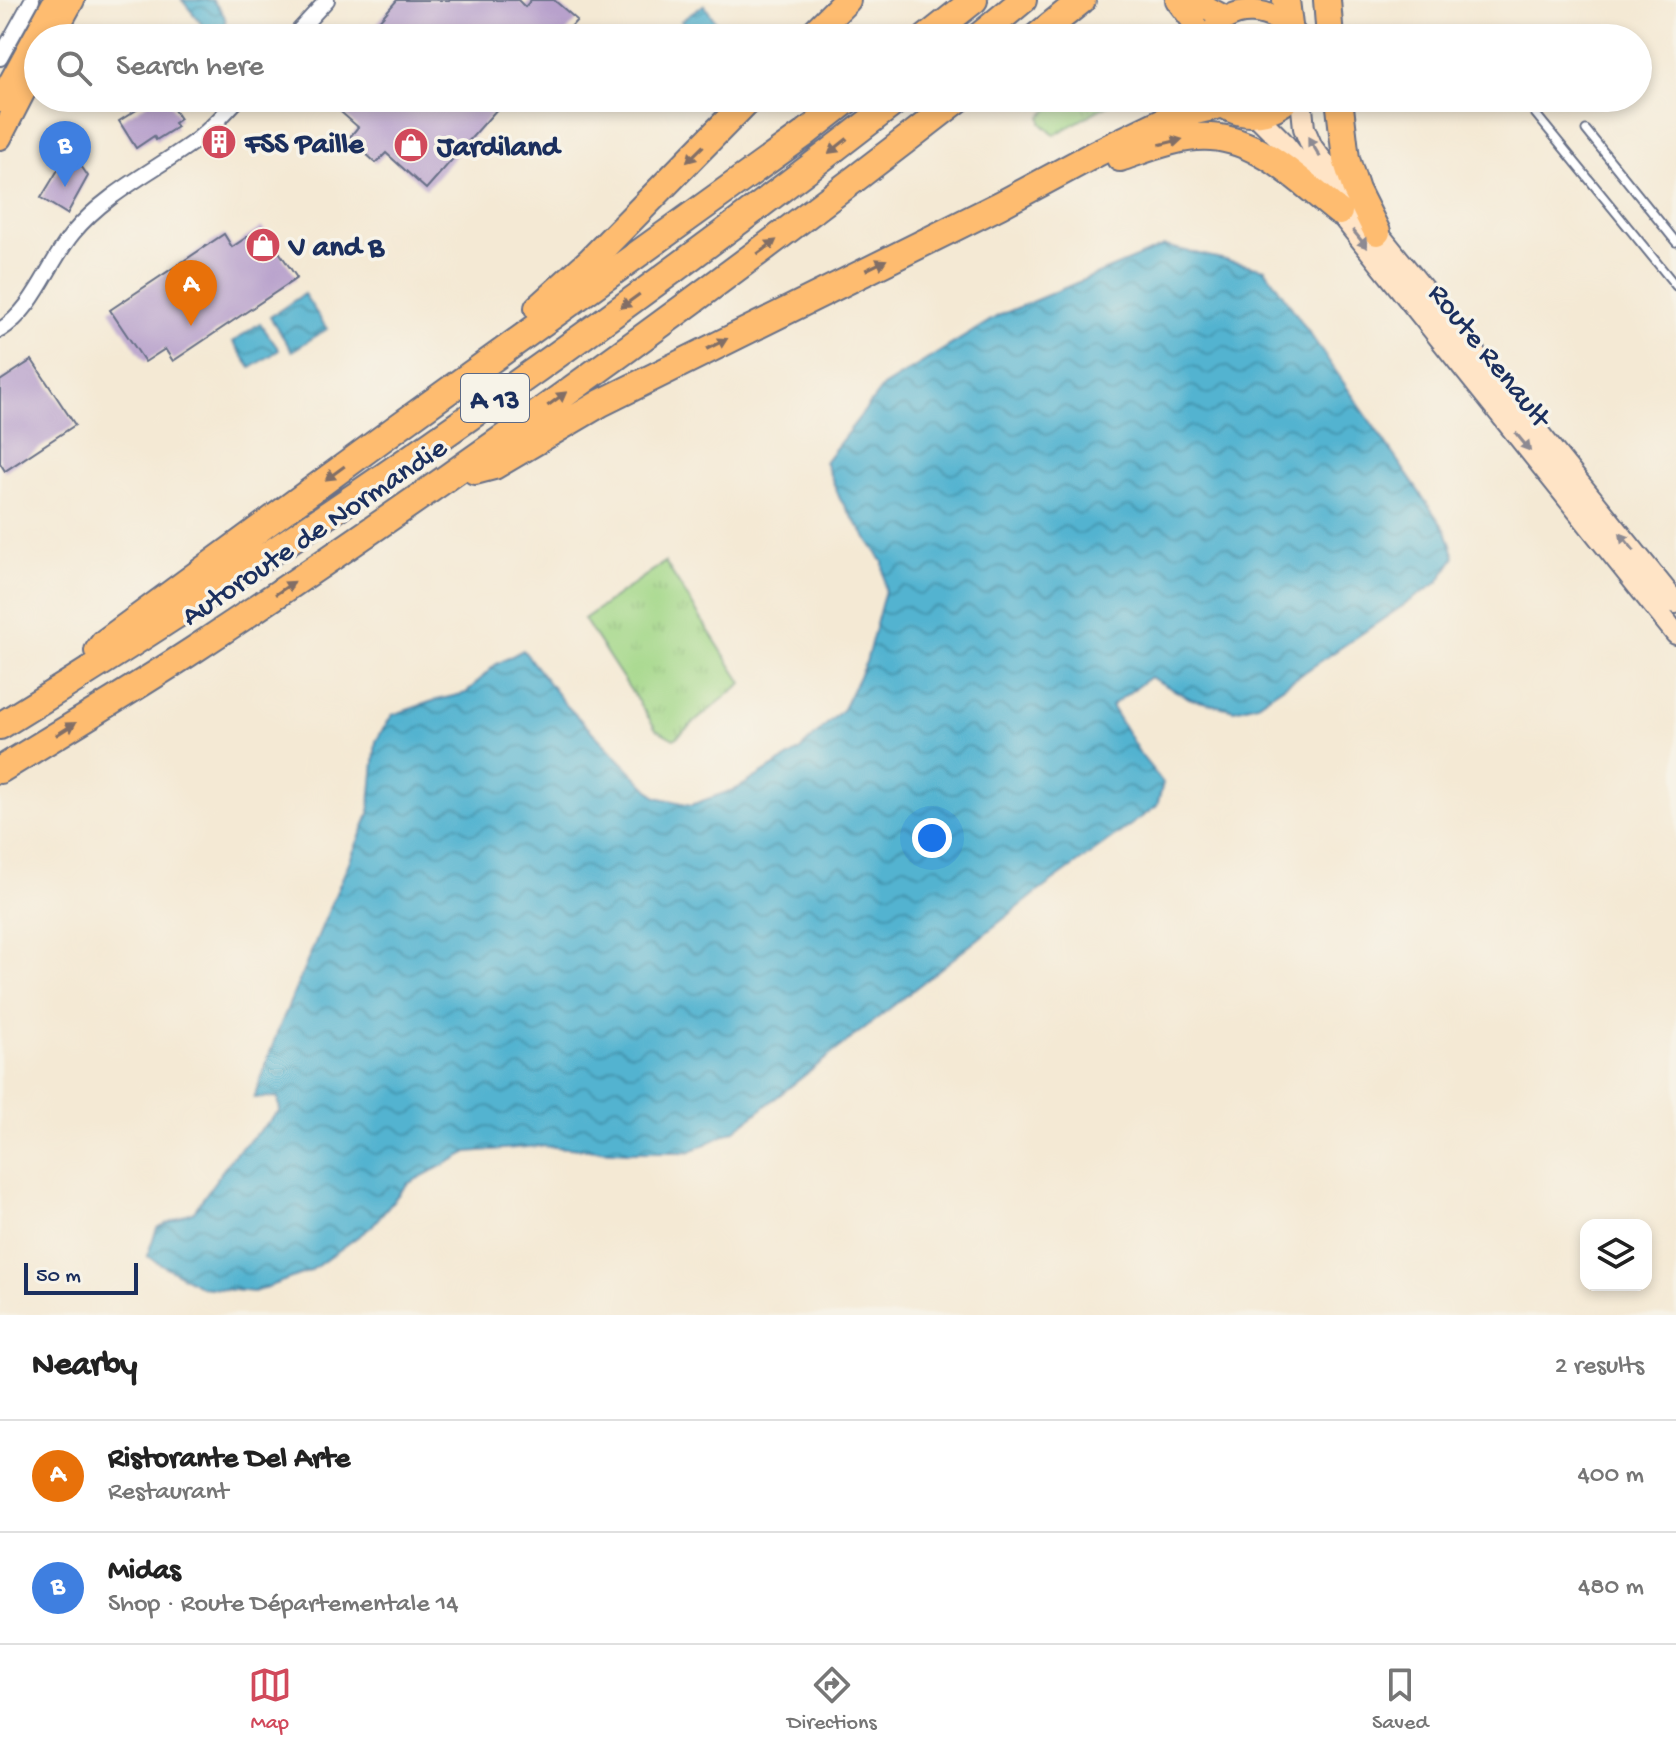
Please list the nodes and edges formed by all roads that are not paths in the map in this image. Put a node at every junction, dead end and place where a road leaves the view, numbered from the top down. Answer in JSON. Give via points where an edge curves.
{"nodes":[{"id":1,"x":32,"y":0,"type":"edge"},
{"id":2,"x":55,"y":0,"type":"edge"},
{"id":3,"x":73,"y":0,"type":"edge"},
{"id":4,"x":327,"y":0,"type":"edge"},
{"id":5,"x":847,"y":0,"type":"edge"},
{"id":6,"x":974,"y":0,"type":"edge"},
{"id":7,"x":1023,"y":0,"type":"edge"},
{"id":8,"x":1082,"y":0,"type":"edge"},
{"id":9,"x":1177,"y":0,"type":"edge"},
{"id":10,"x":1193,"y":0,"type":"edge"},
{"id":11,"x":1327,"y":0,"type":"edge"},
{"id":12,"x":1226,"y":18,"type":"junction"},
{"id":13,"x":1291,"y":21,"type":"edge"},
{"id":14,"x":42,"y":24,"type":"edge"},
{"id":15,"x":60,"y":24,"type":"edge"},
{"id":16,"x":305,"y":24,"type":"edge"},
{"id":17,"x":823,"y":24,"type":"edge"},
{"id":18,"x":944,"y":24,"type":"edge"},
{"id":19,"x":994,"y":24,"type":"edge"},
{"id":20,"x":1052,"y":24,"type":"edge"},
{"id":21,"x":1194,"y":24,"type":"edge"},
{"id":22,"x":1219,"y":24,"type":"edge"},
{"id":23,"x":1329,"y":24,"type":"edge"},
{"id":24,"x":24,"y":57,"type":"edge"},
{"id":25,"x":0,"y":58,"type":"edge"},
{"id":26,"x":24,"y":91,"type":"edge"},
{"id":27,"x":0,"y":101,"type":"edge"},
{"id":28,"x":225,"y":112,"type":"edge"},
{"id":29,"x":736,"y":112,"type":"edge"},
{"id":30,"x":832,"y":112,"type":"edge"},
{"id":31,"x":882,"y":112,"type":"edge"},
{"id":32,"x":942,"y":112,"type":"edge"},
{"id":33,"x":1185,"y":112,"type":"edge"},
{"id":34,"x":1237,"y":112,"type":"edge"},
{"id":35,"x":1271,"y":112,"type":"edge"},
{"id":36,"x":1302,"y":112,"type":"edge"},
{"id":37,"x":1341,"y":112,"type":"edge"},
{"id":38,"x":1534,"y":112,"type":"edge"},
{"id":39,"x":1256,"y":115,"type":"junction"},
{"id":40,"x":1586,"y":130,"type":"dead end"},
{"id":41,"x":0,"y":138,"type":"edge"},
{"id":42,"x":1000,"y":205,"type":"junction"},
{"id":43,"x":1339,"y":212,"type":"junction"},
{"id":44,"x":1377,"y":232,"type":"junction"},
{"id":45,"x":1675,"y":238,"type":"edge"},
{"id":46,"x":1676,"y":286,"type":"edge"},
{"id":47,"x":21,"y":311,"type":"junction"},
{"id":48,"x":0,"y":316,"type":"edge"},
{"id":49,"x":0,"y":330,"type":"edge"},
{"id":50,"x":398,"y":427,"type":"junction"},
{"id":51,"x":448,"y":478,"type":"junction"},
{"id":52,"x":1625,"y":571,"type":"junction"},
{"id":53,"x":1676,"y":603,"type":"edge"},
{"id":54,"x":1676,"y":622,"type":"edge"},
{"id":55,"x":1676,"y":634,"type":"edge"},
{"id":56,"x":76,"y":679,"type":"junction"},
{"id":57,"x":0,"y":726,"type":"edge"},
{"id":58,"x":0,"y":770,"type":"edge"}],
"edges":[{"from":1,"to":25,"type":"street"},
{"from":2,"to":14,"type":"main road"},
{"from":3,"to":15,"type":"main road"},
{"from":4,"to":16,"type":"street"},
{"from":5,"to":17,"type":"highway"},
{"from":6,"to":18,"type":"highway"},
{"from":7,"to":19,"type":"highway"},
{"from":8,"to":20,"type":"highway"},
{"from":9,"to":21,"type":"main road"},
{"from":10,"to":12,"type":"main road"},
{"from":11,"to":23,"type":"highway"},
{"from":12,"to":13,"type":"main road","via":[[1259,11]]},
{"from":12,"to":22,"type":"main road"},
{"from":24,"to":27,"type":"main road"},
{"from":26,"to":41,"type":"main road"},
{"from":28,"to":47,"type":"street","via":[[196,140],[88,216]]},
{"from":29,"to":50,"type":"highway","one_way":true,"via":[[589,262]]},
{"from":30,"to":50,"type":"highway"},
{"from":31,"to":56,"type":"highway","name":"Autoroute de Normandie","number":"A 13","one_way":true,"via":[[760,206],[338,509]]},
{"from":51,"to":32,"type":"highway","name":"Autoroute de Normandie","number":"A 13","one_way":true,"via":[[795,227]]},
{"from":33,"to":42,"type":"highway"},
{"from":34,"to":39,"type":"main road","name":"Route Renault"},
{"from":35,"to":39,"type":"main road"},
{"from":44,"to":36,"type":"street","name":"Route Renault","one_way":true,"via":[[1312,147]]},
{"from":37,"to":44,"type":"highway","via":[[1346,159]]},
{"from":38,"to":46,"type":"lane"},
{"from":39,"to":43,"type":"street","name":"Route Renault"},
{"from":40,"to":45,"type":"lane"},
{"from":42,"to":43,"type":"highway","one_way":true,"via":[[1156,145],[1212,137],[1260,153]]},
{"from":51,"to":42,"type":"highway","one_way":true,"via":[[494,466],[601,403]]},
{"from":43,"to":52,"type":"street","name":"Route Renault","one_way":true},
{"from":53,"to":44,"type":"street","name":"Route Renault","one_way":true},
{"from":47,"to":48,"type":"street"},
{"from":47,"to":49,"type":"street"},
{"from":50,"to":56,"type":"highway","one_way":true,"via":[[104,643]]},
{"from":58,"to":51,"type":"highway","name":"Autoroute de Normandie","number":"A 13","one_way":true,"via":[[193,650]]},
{"from":52,"to":54,"type":"street","via":[[1635,575]]},
{"from":52,"to":55,"type":"street","name":"Route Renault"},
{"from":56,"to":57,"type":"highway","name":"Autoroute de Normandie","number":"A 13"}]}
